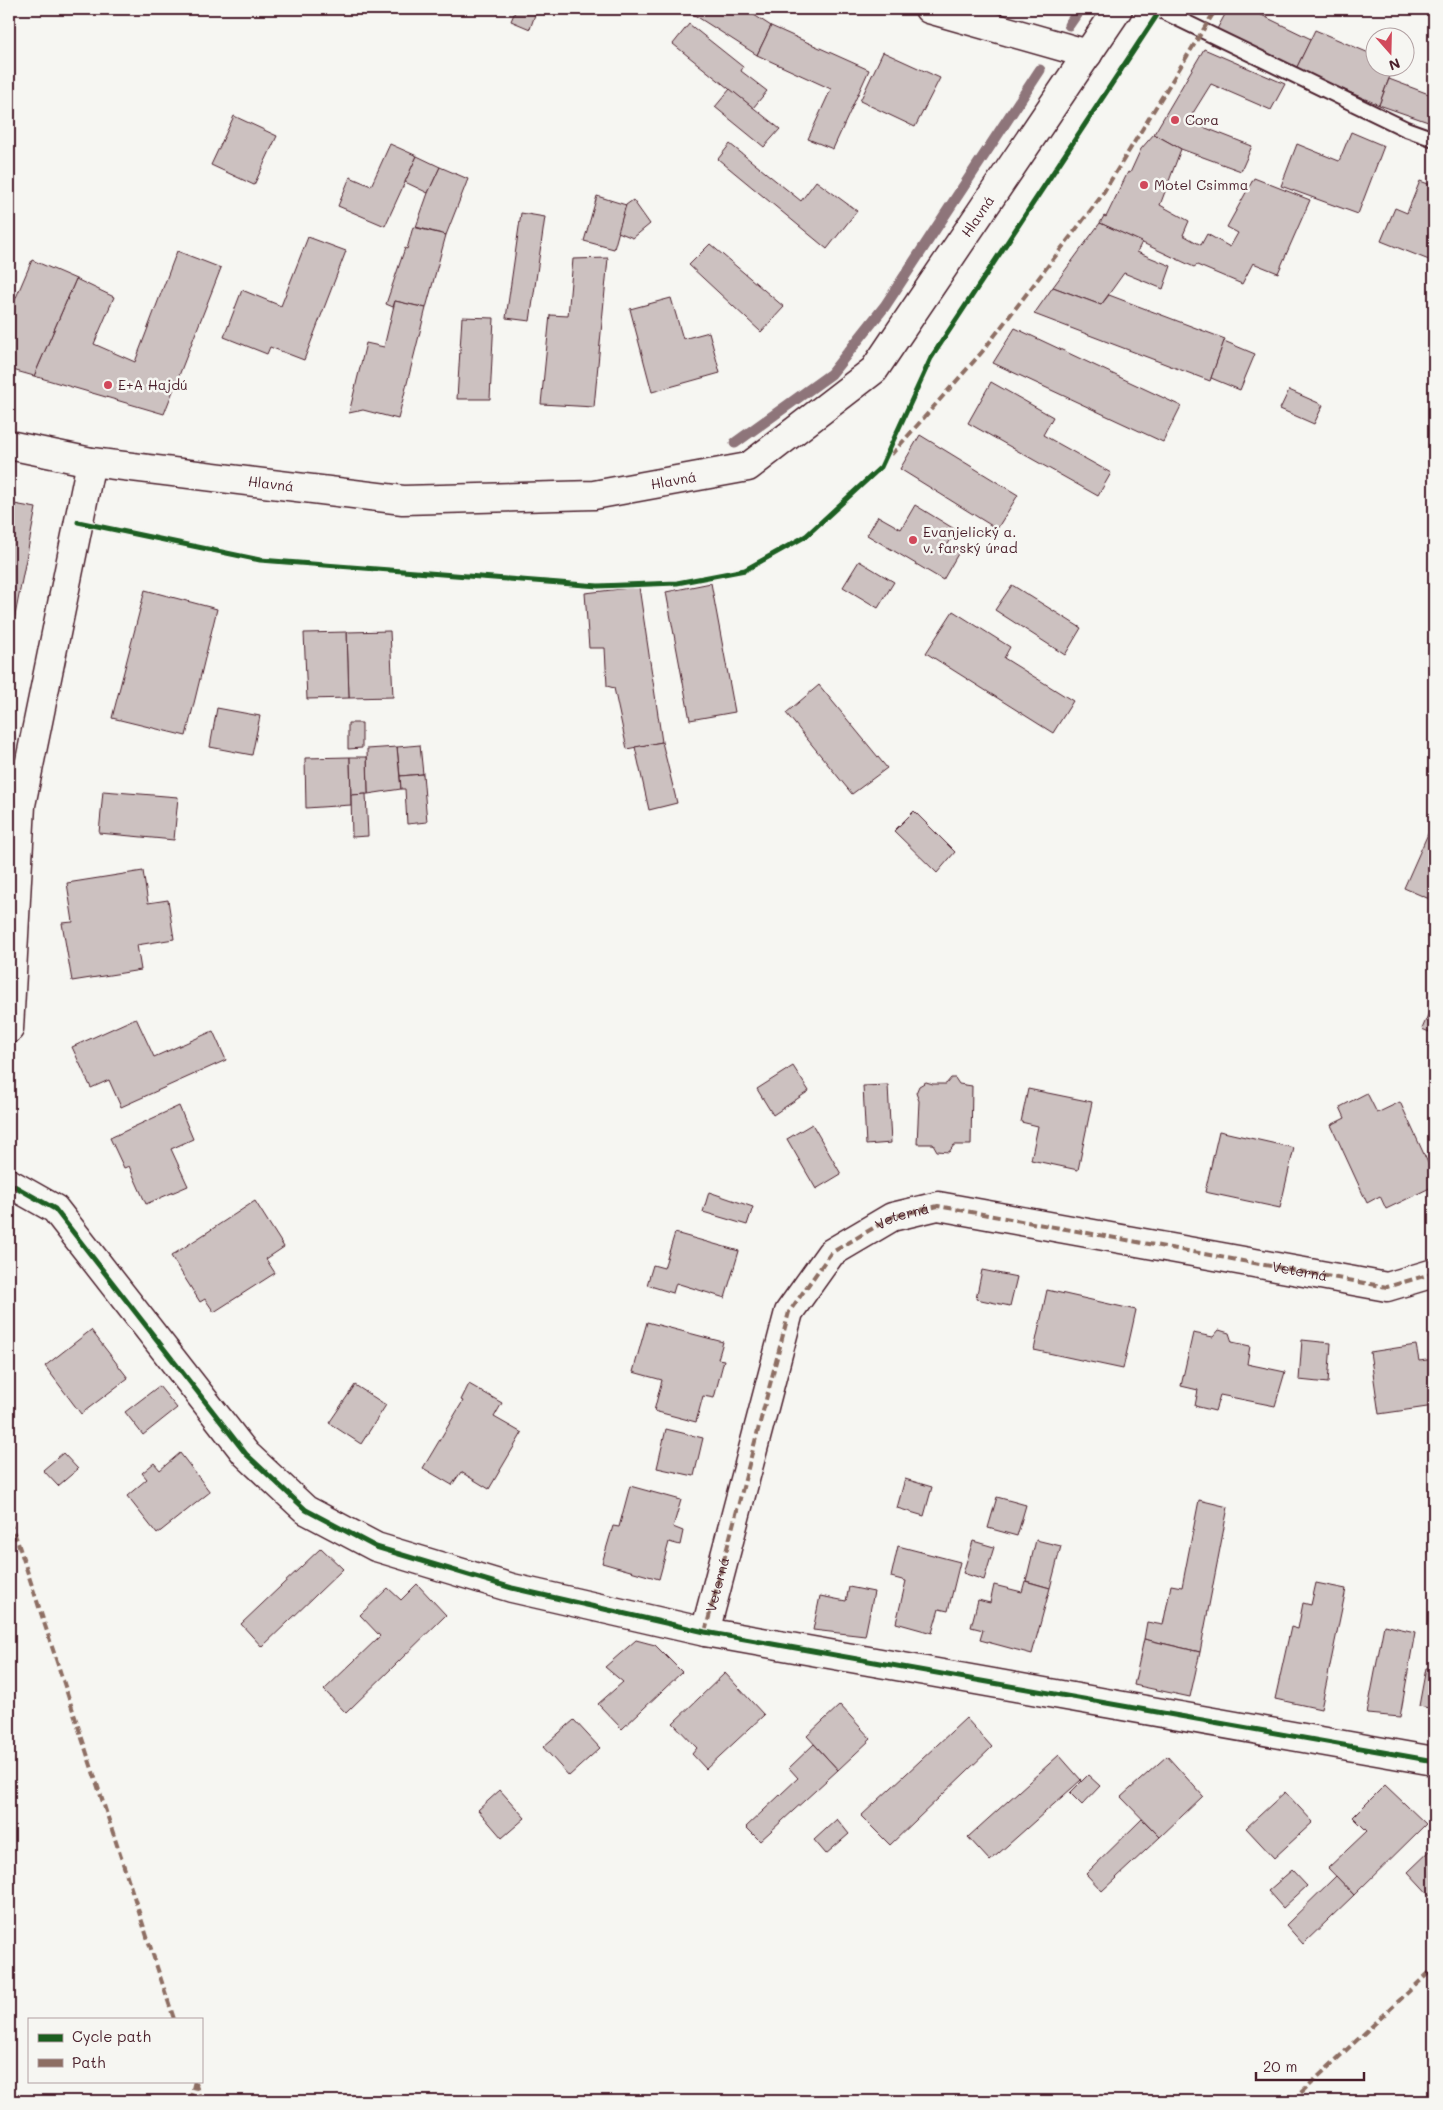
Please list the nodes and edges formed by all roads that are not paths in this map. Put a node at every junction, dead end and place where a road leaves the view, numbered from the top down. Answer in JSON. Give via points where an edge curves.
{"nodes":[{"id":1,"x":929,"y":9,"type":"edge"},
{"id":2,"x":1118,"y":9,"type":"edge"},
{"id":3,"x":1158,"y":9,"type":"edge"},
{"id":4,"x":1088,"y":54,"type":"junction"},
{"id":5,"x":1434,"y":139,"type":"edge"},
{"id":6,"x":9,"y":445,"type":"edge"},
{"id":7,"x":91,"y":462,"type":"junction"},
{"id":8,"x":9,"y":1029,"type":"edge"},
{"id":9,"x":9,"y":1183,"type":"edge"},
{"id":10,"x":1434,"y":1273,"type":"edge"},
{"id":11,"x":705,"y":1632,"type":"junction"},
{"id":12,"x":1434,"y":1761,"type":"edge"}],
"edges":[{"from":1,"to":4,"type":"street"},
{"from":2,"to":4,"type":"street","name":"Hlavná"},
{"from":3,"to":5,"type":"lane","via":[[1406,129]]},
{"from":4,"to":7,"type":"street","name":"Hlavná","via":[[874,370],[748,467],[594,495],[403,500]]},
{"from":6,"to":7,"type":"street","name":"Hlavná"},
{"from":7,"to":8,"type":"street","via":[[21,805]]},
{"from":9,"to":11,"type":"street","via":[[55,1209],[246,1454],[306,1510],[376,1547],[512,1588]]},
{"from":10,"to":11,"type":"street","name":"Veterná","via":[[1387,1287],[938,1206],[892,1217],[831,1253],[790,1312]]},
{"from":11,"to":12,"type":"street"}]}
